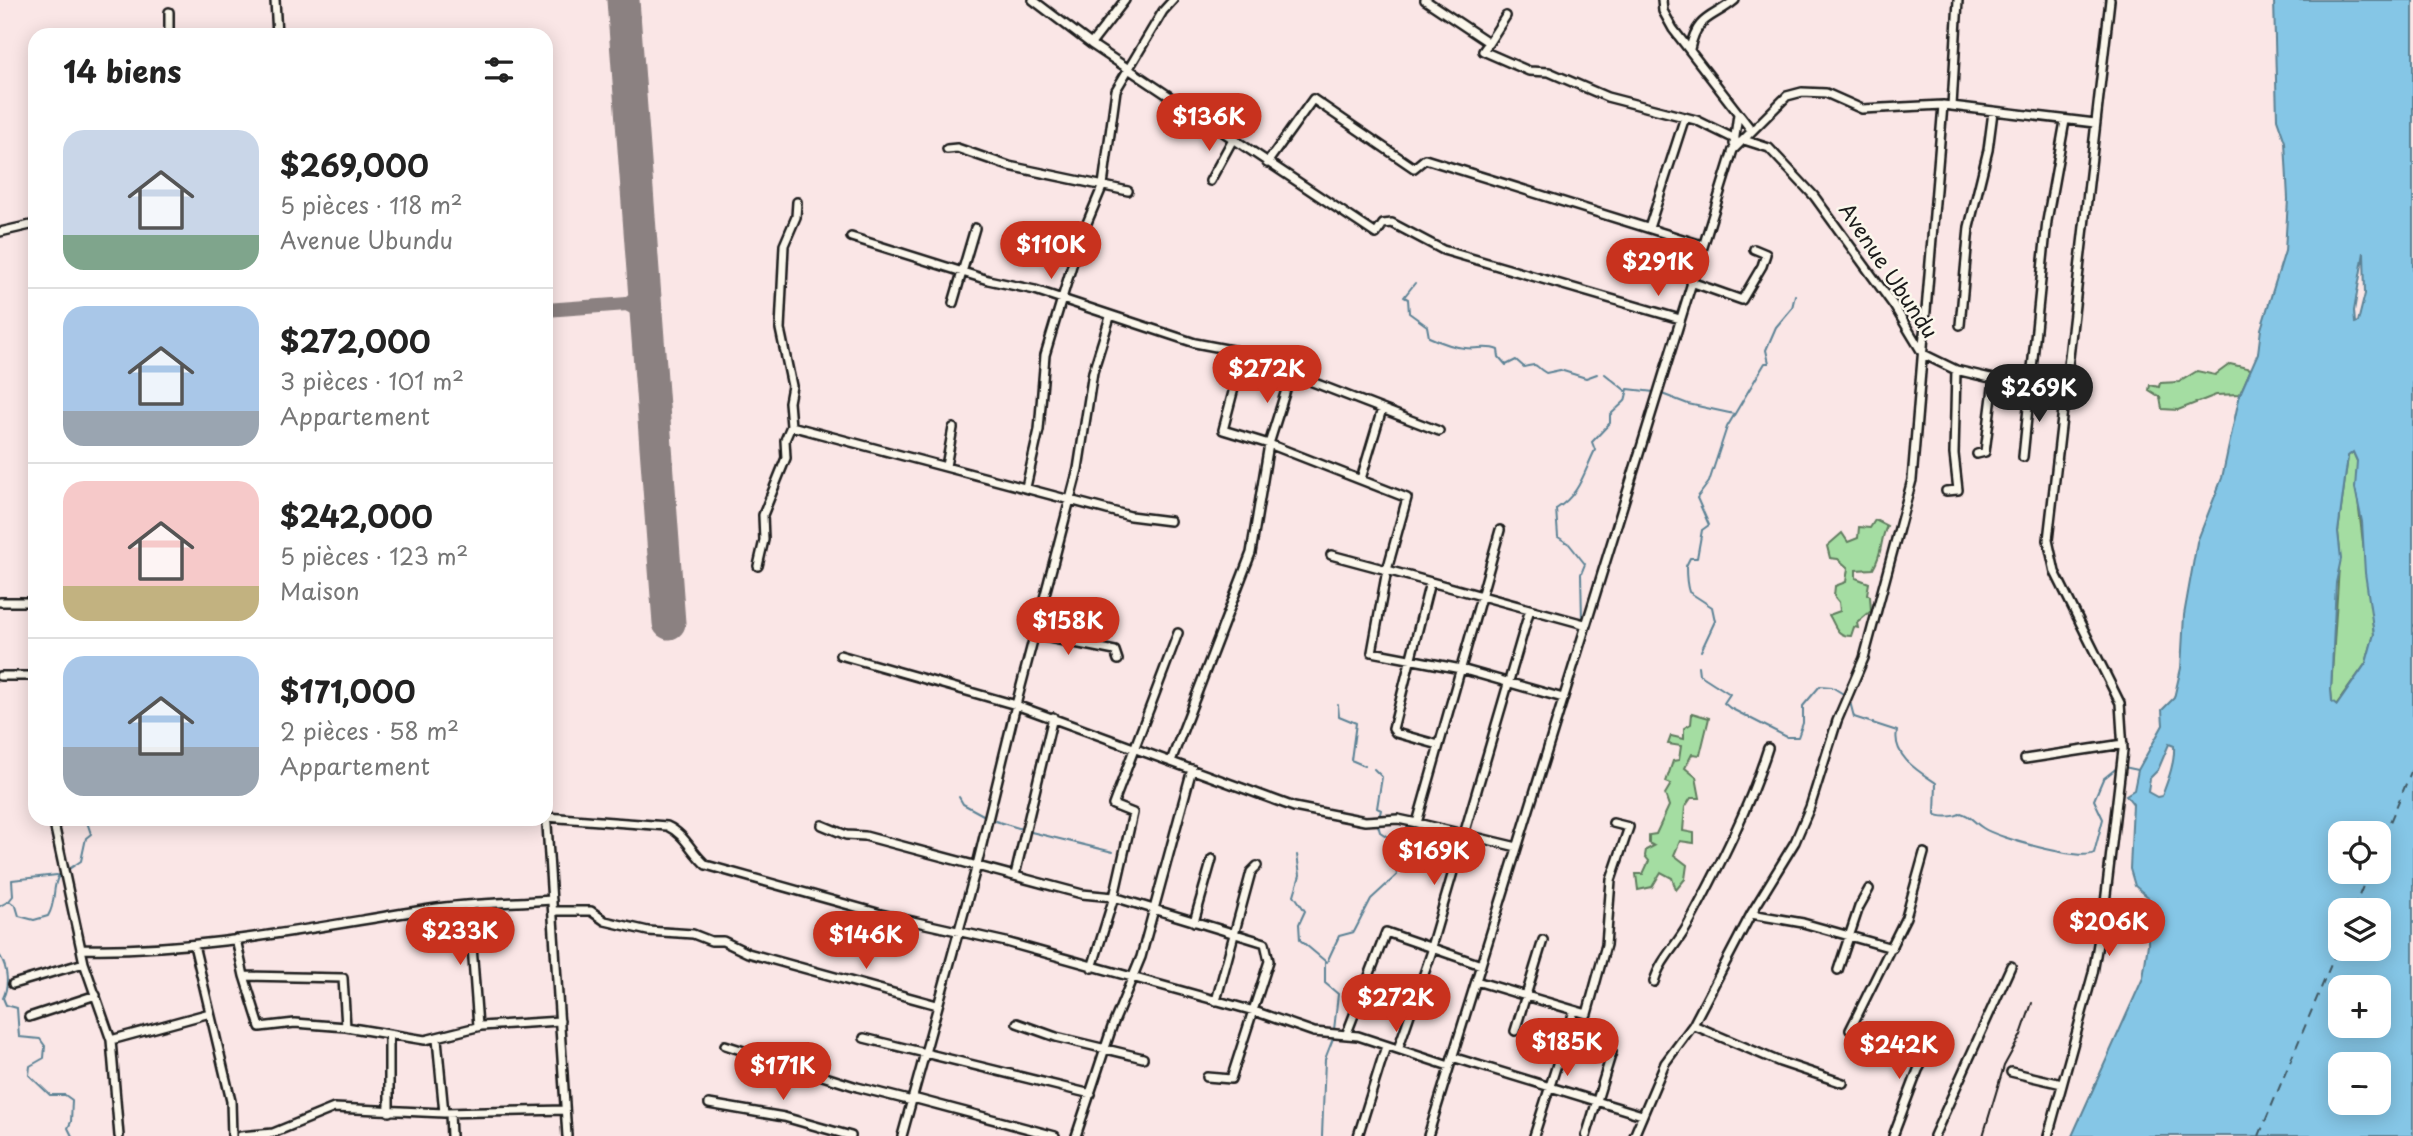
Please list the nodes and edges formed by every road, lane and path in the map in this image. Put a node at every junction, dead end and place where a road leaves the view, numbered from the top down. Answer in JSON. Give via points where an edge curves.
{"nodes":[{"id":1,"x":275,"y":0,"type":"edge"},
{"id":2,"x":1033,"y":0,"type":"edge"},
{"id":3,"x":1125,"y":0,"type":"edge"},
{"id":4,"x":1173,"y":0,"type":"edge"},
{"id":5,"x":1425,"y":0,"type":"edge"},
{"id":6,"x":1662,"y":0,"type":"edge"},
{"id":7,"x":1735,"y":0,"type":"edge"},
{"id":8,"x":1958,"y":0,"type":"edge"},
{"id":9,"x":2110,"y":0,"type":"edge"},
{"id":10,"x":169,"y":12,"type":"dead end"},
{"id":11,"x":1506,"y":16,"type":"dead end"},
{"id":12,"x":169,"y":28,"type":"edge"},
{"id":13,"x":277,"y":28,"type":"edge"},
{"id":14,"x":1091,"y":44,"type":"junction"},
{"id":15,"x":1488,"y":44,"type":"junction"},
{"id":16,"x":1690,"y":49,"type":"junction"},
{"id":17,"x":1129,"y":69,"type":"junction"},
{"id":18,"x":1943,"y":105,"type":"junction"},
{"id":19,"x":1952,"y":106,"type":"junction"},
{"id":20,"x":1993,"y":112,"type":"junction"},
{"id":21,"x":1738,"y":113,"type":"junction"},
{"id":22,"x":1685,"y":117,"type":"junction"},
{"id":23,"x":2065,"y":121,"type":"junction"},
{"id":24,"x":2095,"y":123,"type":"junction"},
{"id":25,"x":1752,"y":131,"type":"junction"},
{"id":26,"x":1233,"y":139,"type":"junction"},
{"id":27,"x":1735,"y":139,"type":"junction"},
{"id":28,"x":1744,"y":140,"type":"junction"},
{"id":29,"x":947,"y":149,"type":"dead end"},
{"id":30,"x":1733,"y":150,"type":"junction"},
{"id":31,"x":1267,"y":163,"type":"junction"},
{"id":32,"x":1210,"y":181,"type":"dead end"},
{"id":33,"x":1102,"y":185,"type":"junction"},
{"id":34,"x":1128,"y":191,"type":"dead end"},
{"id":35,"x":797,"y":202,"type":"dead end"},
{"id":36,"x":28,"y":226,"type":"edge"},
{"id":37,"x":975,"y":228,"type":"dead end"},
{"id":38,"x":1649,"y":228,"type":"junction"},
{"id":39,"x":0,"y":232,"type":"edge"},
{"id":40,"x":851,"y":237,"type":"dead end"},
{"id":41,"x":1702,"y":245,"type":"junction"},
{"id":42,"x":1754,"y":249,"type":"dead end"},
{"id":43,"x":962,"y":271,"type":"junction"},
{"id":44,"x":1691,"y":282,"type":"junction"},
{"id":45,"x":1061,"y":300,"type":"junction"},
{"id":46,"x":953,"y":303,"type":"dead end"},
{"id":47,"x":1110,"y":317,"type":"junction"},
{"id":48,"x":1680,"y":319,"type":"junction"},
{"id":49,"x":1960,"y":325,"type":"dead end"},
{"id":50,"x":1243,"y":354,"type":"junction"},
{"id":51,"x":1923,"y":354,"type":"junction"},
{"id":52,"x":1956,"y":370,"type":"junction"},
{"id":53,"x":1291,"y":374,"type":"junction"},
{"id":54,"x":1994,"y":380,"type":"junction"},
{"id":55,"x":2028,"y":387,"type":"junction"},
{"id":56,"x":2067,"y":396,"type":"junction"},
{"id":57,"x":1382,"y":409,"type":"junction"},
{"id":58,"x":791,"y":426,"type":"junction"},
{"id":59,"x":953,"y":428,"type":"dead end"},
{"id":60,"x":1439,"y":432,"type":"dead end"},
{"id":61,"x":1269,"y":444,"type":"junction"},
{"id":62,"x":1977,"y":454,"type":"dead end"},
{"id":63,"x":2023,"y":457,"type":"dead end"},
{"id":64,"x":946,"y":466,"type":"junction"},
{"id":65,"x":1361,"y":479,"type":"junction"},
{"id":66,"x":1026,"y":487,"type":"junction"},
{"id":67,"x":1946,"y":491,"type":"dead end"},
{"id":68,"x":1069,"y":498,"type":"junction"},
{"id":69,"x":1170,"y":521,"type":"dead end"},
{"id":70,"x":1500,"y":530,"type":"dead end"},
{"id":71,"x":1331,"y":555,"type":"dead end"},
{"id":72,"x":758,"y":566,"type":"dead end"},
{"id":73,"x":1387,"y":570,"type":"junction"},
{"id":74,"x":1430,"y":582,"type":"junction"},
{"id":75,"x":1481,"y":596,"type":"junction"},
{"id":76,"x":0,"y":602,"type":"edge"},
{"id":77,"x":28,"y":602,"type":"edge"},
{"id":78,"x":1530,"y":609,"type":"junction"},
{"id":79,"x":1584,"y":624,"type":"junction"},
{"id":80,"x":1178,"y":633,"type":"dead end"},
{"id":81,"x":1034,"y":635,"type":"junction"},
{"id":82,"x":840,"y":655,"type":"dead end"},
{"id":83,"x":1118,"y":660,"type":"dead end"},
{"id":84,"x":1413,"y":660,"type":"junction"},
{"id":85,"x":1461,"y":669,"type":"junction"},
{"id":86,"x":0,"y":676,"type":"edge"},
{"id":87,"x":28,"y":676,"type":"edge"},
{"id":88,"x":1508,"y":682,"type":"junction"},
{"id":89,"x":1563,"y":698,"type":"junction"},
{"id":90,"x":1016,"y":705,"type":"junction"},
{"id":91,"x":1053,"y":718,"type":"junction"},
{"id":92,"x":2123,"y":744,"type":"junction"},
{"id":93,"x":1439,"y":745,"type":"junction"},
{"id":94,"x":1134,"y":747,"type":"junction"},
{"id":95,"x":1768,"y":747,"type":"dead end"},
{"id":96,"x":2025,"y":759,"type":"dead end"},
{"id":97,"x":1171,"y":761,"type":"junction"},
{"id":98,"x":1192,"y":769,"type":"junction"},
{"id":99,"x":553,"y":817,"type":"edge"},
{"id":100,"x":1417,"y":823,"type":"junction"},
{"id":101,"x":1613,"y":823,"type":"dead end"},
{"id":102,"x":822,"y":825,"type":"dead end"},
{"id":103,"x":55,"y":826,"type":"edge"},
{"id":104,"x":548,"y":826,"type":"edge"},
{"id":105,"x":1464,"y":835,"type":"junction"},
{"id":106,"x":1517,"y":847,"type":"junction"},
{"id":107,"x":1924,"y":853,"type":"dead end"},
{"id":108,"x":1212,"y":859,"type":"dead end"},
{"id":109,"x":977,"y":865,"type":"junction"},
{"id":110,"x":1257,"y":866,"type":"dead end"},
{"id":111,"x":1015,"y":875,"type":"junction"},
{"id":112,"x":1869,"y":889,"type":"dead end"},
{"id":113,"x":1114,"y":897,"type":"junction"},
{"id":114,"x":552,"y":900,"type":"junction"},
{"id":115,"x":469,"y":906,"type":"junction"},
{"id":116,"x":1155,"y":910,"type":"junction"},
{"id":117,"x":553,"y":911,"type":"junction"},
{"id":118,"x":1751,"y":914,"type":"junction"},
{"id":119,"x":1194,"y":922,"type":"junction"},
{"id":120,"x":957,"y":933,"type":"junction"},
{"id":121,"x":1234,"y":934,"type":"junction"},
{"id":122,"x":1850,"y":936,"type":"junction"},
{"id":123,"x":236,"y":939,"type":"junction"},
{"id":124,"x":1543,"y":940,"type":"dead end"},
{"id":125,"x":194,"y":944,"type":"junction"},
{"id":126,"x":1432,"y":948,"type":"junction"},
{"id":127,"x":1892,"y":948,"type":"junction"},
{"id":128,"x":81,"y":949,"type":"junction"},
{"id":129,"x":84,"y":963,"type":"junction"},
{"id":130,"x":1481,"y":965,"type":"junction"},
{"id":131,"x":2011,"y":966,"type":"dead end"},
{"id":132,"x":1092,"y":968,"type":"junction"},
{"id":133,"x":1838,"y":970,"type":"dead end"},
{"id":134,"x":244,"y":976,"type":"junction"},
{"id":135,"x":1133,"y":979,"type":"junction"},
{"id":136,"x":1476,"y":981,"type":"junction"},
{"id":137,"x":1654,"y":982,"type":"dead end"},
{"id":138,"x":13,"y":984,"type":"dead end"},
{"id":139,"x":96,"y":995,"type":"junction"},
{"id":140,"x":1525,"y":996,"type":"junction"},
{"id":141,"x":1216,"y":1001,"type":"junction"},
{"id":142,"x":937,"y":1005,"type":"junction"},
{"id":143,"x":1254,"y":1011,"type":"junction"},
{"id":144,"x":1574,"y":1011,"type":"junction"},
{"id":145,"x":210,"y":1013,"type":"junction"},
{"id":146,"x":29,"y":1017,"type":"dead end"},
{"id":147,"x":560,"y":1021,"type":"junction"},
{"id":148,"x":1017,"y":1023,"type":"dead end"},
{"id":149,"x":1693,"y":1025,"type":"junction"},
{"id":150,"x":478,"y":1026,"type":"dead end"},
{"id":151,"x":346,"y":1027,"type":"junction"},
{"id":152,"x":1850,"y":1030,"type":"dead end"},
{"id":153,"x":1515,"y":1031,"type":"dead end"},
{"id":154,"x":1343,"y":1033,"type":"junction"},
{"id":155,"x":388,"y":1036,"type":"junction"},
{"id":156,"x":864,"y":1038,"type":"dead end"},
{"id":157,"x":437,"y":1039,"type":"junction"},
{"id":158,"x":111,"y":1040,"type":"junction"},
{"id":159,"x":1934,"y":1042,"type":"dead end"},
{"id":160,"x":725,"y":1045,"type":"dead end"},
{"id":161,"x":1386,"y":1046,"type":"junction"},
{"id":162,"x":1105,"y":1049,"type":"junction"},
{"id":163,"x":1398,"y":1049,"type":"junction"},
{"id":164,"x":925,"y":1052,"type":"junction"},
{"id":165,"x":1612,"y":1052,"type":"dead end"},
{"id":166,"x":1143,"y":1058,"type":"dead end"},
{"id":167,"x":1452,"y":1058,"type":"junction"},
{"id":168,"x":1449,"y":1066,"type":"junction"},
{"id":169,"x":2011,"y":1072,"type":"dead end"},
{"id":170,"x":1208,"y":1077,"type":"dead end"},
{"id":171,"x":1843,"y":1083,"type":"dead end"},
{"id":172,"x":2062,"y":1084,"type":"junction"},
{"id":173,"x":1550,"y":1087,"type":"junction"},
{"id":174,"x":1091,"y":1094,"type":"junction"},
{"id":175,"x":912,"y":1099,"type":"junction"},
{"id":176,"x":1597,"y":1101,"type":"junction"},
{"id":177,"x":709,"y":1104,"type":"dead end"},
{"id":178,"x":565,"y":1110,"type":"junction"},
{"id":179,"x":389,"y":1112,"type":"junction"},
{"id":180,"x":447,"y":1113,"type":"junction"},
{"id":181,"x":1642,"y":1115,"type":"junction"},
{"id":182,"x":1430,"y":1135,"type":"edge"},
{"id":183,"x":119,"y":1136,"type":"edge"},
{"id":184,"x":232,"y":1136,"type":"edge"},
{"id":185,"x":241,"y":1136,"type":"edge"},
{"id":186,"x":451,"y":1136,"type":"edge"},
{"id":187,"x":567,"y":1136,"type":"edge"},
{"id":188,"x":851,"y":1136,"type":"edge"},
{"id":189,"x":902,"y":1136,"type":"edge"},
{"id":190,"x":1055,"y":1136,"type":"edge"},
{"id":191,"x":1076,"y":1136,"type":"edge"},
{"id":192,"x":1358,"y":1136,"type":"edge"},
{"id":193,"x":1534,"y":1136,"type":"edge"},
{"id":194,"x":1586,"y":1136,"type":"edge"},
{"id":195,"x":1634,"y":1136,"type":"edge"},
{"id":196,"x":1893,"y":1136,"type":"edge"},
{"id":197,"x":1934,"y":1136,"type":"edge"},
{"id":198,"x":2048,"y":1136,"type":"edge"}],
"edges":[{"from":1,"to":13,"type":"street"},
{"from":2,"to":14,"type":"street"},
{"from":3,"to":14,"type":"street"},
{"from":4,"to":17,"type":"street"},
{"from":5,"to":15,"type":"street"},
{"from":6,"to":16,"type":"street","via":[[1665,15]]},
{"from":7,"to":16,"type":"street","via":[[1701,21]]},
{"from":8,"to":19,"type":"street"},
{"from":9,"to":24,"type":"street"},
{"from":10,"to":12,"type":"street"},
{"from":11,"to":15,"type":"street"},
{"from":14,"to":17,"type":"street"},
{"from":15,"to":22,"type":"street","via":[[1483,51],[1529,71],[1549,72],[1607,97]]},
{"from":16,"to":21,"type":"street"},
{"from":17,"to":26,"type":"street"},
{"from":17,"to":33,"type":"street","via":[[1116,90]]},
{"from":18,"to":19,"type":"street"},
{"from":18,"to":25,"type":"street","via":[[1862,109],[1826,93],[1802,92],[1787,96]]},
{"from":18,"to":51,"type":"street"},
{"from":19,"to":20,"type":"street"},
{"from":20,"to":23,"type":"street"},
{"from":20,"to":49,"type":"street","via":[[1969,227]]},
{"from":21,"to":25,"type":"street"},
{"from":21,"to":27,"type":"street"},
{"from":22,"to":27,"type":"street"},
{"from":22,"to":38,"type":"street"},
{"from":23,"to":24,"type":"street"},
{"from":23,"to":55,"type":"street","via":[[2047,216]]},
{"from":24,"to":56,"type":"street"},
{"from":25,"to":28,"type":"street"},
{"from":26,"to":31,"type":"street"},
{"from":26,"to":32,"type":"street"},
{"from":27,"to":30,"type":"street"},
{"from":28,"to":30,"type":"street"},
{"from":28,"to":51,"type":"street","name":"Avenue Ubundu","via":[[1769,148],[1814,196]]},
{"from":29,"to":33,"type":"street"},
{"from":30,"to":41,"type":"street"},
{"from":31,"to":38,"type":"street","via":[[1313,99],[1414,168],[1425,159]]},
{"from":31,"to":48,"type":"street","via":[[1376,234],[1383,224],[1392,223],[1445,250]]},
{"from":33,"to":34,"type":"street"},
{"from":33,"to":45,"type":"street"},
{"from":35,"to":58,"type":"street","via":[[784,245],[780,329],[792,386]]},
{"from":36,"to":39,"type":"street"},
{"from":37,"to":43,"type":"street"},
{"from":38,"to":41,"type":"street"},
{"from":40,"to":43,"type":"street"},
{"from":41,"to":44,"type":"street"},
{"from":42,"to":44,"type":"street","via":[[1766,254],[1742,300]]},
{"from":43,"to":45,"type":"street"},
{"from":43,"to":46,"type":"street"},
{"from":44,"to":48,"type":"street"},
{"from":45,"to":47,"type":"street"},
{"from":45,"to":66,"type":"street","via":[[1045,355],[1039,430]]},
{"from":47,"to":50,"type":"street"},
{"from":47,"to":68,"type":"street","via":[[1093,372]]},
{"from":48,"to":79,"type":"street"},
{"from":50,"to":53,"type":"street","via":[[1256,355]]},
{"from":50,"to":61,"type":"street","via":[[1223,430]]},
{"from":51,"to":52,"type":"street","name":"Avenue Ubundu"},
{"from":51,"to":118,"type":"street","via":[[1907,501],[1864,658],[1795,842]]},
{"from":52,"to":54,"type":"street","name":"Avenue Ubundu"},
{"from":52,"to":67,"type":"street","via":[[1958,490]]},
{"from":53,"to":57,"type":"street"},
{"from":53,"to":61,"type":"street"},
{"from":54,"to":55,"type":"street","name":"Avenue Ubundu"},
{"from":54,"to":62,"type":"street","via":[[1985,452]]},
{"from":55,"to":56,"type":"street","name":"Avenue Ubundu"},
{"from":55,"to":63,"type":"street"},
{"from":56,"to":92,"type":"street","via":[[2048,521],[2051,558],[2120,703]]},
{"from":57,"to":60,"type":"street"},
{"from":57,"to":65,"type":"street"},
{"from":58,"to":64,"type":"street"},
{"from":58,"to":72,"type":"street","via":[[785,440],[786,458],[763,515]]},
{"from":59,"to":64,"type":"street"},
{"from":61,"to":65,"type":"street"},
{"from":61,"to":97,"type":"street","via":[[1251,553]]},
{"from":64,"to":66,"type":"street"},
{"from":65,"to":73,"type":"street","via":[[1407,498]]},
{"from":66,"to":68,"type":"street"},
{"from":68,"to":69,"type":"street","via":[[1130,516]]},
{"from":68,"to":81,"type":"street"},
{"from":70,"to":75,"type":"street"},
{"from":71,"to":73,"type":"street"},
{"from":73,"to":74,"type":"street"},
{"from":73,"to":84,"type":"street","via":[[1371,652]]},
{"from":74,"to":75,"type":"street"},
{"from":74,"to":84,"type":"street"},
{"from":75,"to":78,"type":"street"},
{"from":75,"to":85,"type":"street"},
{"from":76,"to":77,"type":"street"},
{"from":78,"to":79,"type":"street"},
{"from":78,"to":88,"type":"street"},
{"from":79,"to":89,"type":"street"},
{"from":80,"to":94,"type":"street"},
{"from":81,"to":83,"type":"street","via":[[1115,651]]},
{"from":81,"to":90,"type":"street"},
{"from":82,"to":90,"type":"street"},
{"from":84,"to":85,"type":"street"},
{"from":84,"to":93,"type":"street","via":[[1394,729]]},
{"from":85,"to":88,"type":"street"},
{"from":85,"to":93,"type":"street"},
{"from":86,"to":87,"type":"street"},
{"from":88,"to":89,"type":"street"},
{"from":88,"to":105,"type":"street"},
{"from":89,"to":106,"type":"street"},
{"from":90,"to":91,"type":"street"},
{"from":90,"to":109,"type":"street"},
{"from":91,"to":94,"type":"street"},
{"from":91,"to":111,"type":"street"},
{"from":92,"to":96,"type":"street"},
{"from":92,"to":172,"type":"street","via":[[2093,973]]},
{"from":93,"to":100,"type":"street"},
{"from":94,"to":97,"type":"street"},
{"from":94,"to":113,"type":"street","via":[[1113,805],[1133,813]]},
{"from":95,"to":137,"type":"street","via":[[1744,815]]},
{"from":97,"to":98,"type":"street"},
{"from":98,"to":100,"type":"street","via":[[1294,807],[1365,821]]},
{"from":98,"to":116,"type":"street"},
{"from":99,"to":120,"type":"street","via":[[667,826],[681,835],[706,865]]},
{"from":100,"to":105,"type":"street"},
{"from":101,"to":144,"type":"street","via":[[1629,827],[1611,880],[1606,945],[1587,1014]]},
{"from":102,"to":109,"type":"street","via":[[846,835]]},
{"from":103,"to":128,"type":"street"},
{"from":104,"to":114,"type":"street"},
{"from":105,"to":106,"type":"street"},
{"from":105,"to":126,"type":"street"},
{"from":106,"to":130,"type":"street"},
{"from":107,"to":127,"type":"street"},
{"from":108,"to":119,"type":"street"},
{"from":109,"to":111,"type":"street"},
{"from":109,"to":120,"type":"street"},
{"from":110,"to":121,"type":"street","via":[[1251,872]]},
{"from":111,"to":113,"type":"street","via":[[1082,894]]},
{"from":112,"to":122,"type":"street"},
{"from":113,"to":116,"type":"street"},
{"from":113,"to":132,"type":"street"},
{"from":114,"to":115,"type":"street"},
{"from":114,"to":117,"type":"street"},
{"from":115,"to":123,"type":"street"},
{"from":115,"to":150,"type":"street"},
{"from":116,"to":119,"type":"street"},
{"from":116,"to":135,"type":"street"},
{"from":117,"to":142,"type":"street","via":[[591,911],[604,920],[646,931],[723,941],[748,953]]},
{"from":117,"to":147,"type":"street"},
{"from":118,"to":122,"type":"street"},
{"from":118,"to":149,"type":"street"},
{"from":119,"to":121,"type":"street"},
{"from":120,"to":132,"type":"street","via":[[1006,942]]},
{"from":120,"to":142,"type":"street"},
{"from":121,"to":141,"type":"street"},
{"from":121,"to":143,"type":"street","via":[[1265,944],[1269,961]]},
{"from":122,"to":127,"type":"street"},
{"from":122,"to":133,"type":"street"},
{"from":123,"to":125,"type":"street"},
{"from":123,"to":134,"type":"street"},
{"from":124,"to":140,"type":"street"},
{"from":125,"to":128,"type":"street","via":[[138,950]]},
{"from":125,"to":145,"type":"street"},
{"from":126,"to":130,"type":"street"},
{"from":126,"to":154,"type":"street","via":[[1385,933]]},
{"from":126,"to":163,"type":"street"},
{"from":127,"to":152,"type":"street"},
{"from":128,"to":129,"type":"street"},
{"from":129,"to":138,"type":"street"},
{"from":129,"to":139,"type":"street"},
{"from":130,"to":136,"type":"street"},
{"from":131,"to":197,"type":"street"},
{"from":132,"to":135,"type":"street"},
{"from":134,"to":151,"type":"street","via":[[260,1027],[295,1023]]},
{"from":134,"to":151,"type":"street","via":[[339,976],[345,982]]},
{"from":135,"to":141,"type":"street"},
{"from":135,"to":162,"type":"street"},
{"from":136,"to":140,"type":"street"},
{"from":136,"to":167,"type":"street"},
{"from":139,"to":146,"type":"street"},
{"from":139,"to":158,"type":"street"},
{"from":140,"to":144,"type":"street"},
{"from":140,"to":153,"type":"street"},
{"from":141,"to":143,"type":"street"},
{"from":142,"to":164,"type":"street"},
{"from":143,"to":154,"type":"street","via":[[1314,1032]]},
{"from":143,"to":170,"type":"street","via":[[1231,1079]]},
{"from":144,"to":173,"type":"street"},
{"from":145,"to":158,"type":"street"},
{"from":145,"to":184,"type":"street","via":[[231,1101]]},
{"from":147,"to":157,"type":"street","via":[[481,1026]]},
{"from":147,"to":178,"type":"street"},
{"from":148,"to":162,"type":"street"},
{"from":149,"to":171,"type":"street"},
{"from":149,"to":181,"type":"street","via":[[1665,1063]]},
{"from":151,"to":155,"type":"street"},
{"from":154,"to":161,"type":"street"},
{"from":155,"to":157,"type":"street"},
{"from":155,"to":179,"type":"street"},
{"from":156,"to":164,"type":"street"},
{"from":157,"to":180,"type":"street"},
{"from":158,"to":183,"type":"street"},
{"from":159,"to":196,"type":"street"},
{"from":160,"to":175,"type":"street","via":[[857,1087]]},
{"from":161,"to":163,"type":"street"},
{"from":161,"to":192,"type":"street"},
{"from":162,"to":166,"type":"street"},
{"from":162,"to":174,"type":"street"},
{"from":163,"to":168,"type":"street"},
{"from":164,"to":174,"type":"street"},
{"from":164,"to":175,"type":"street"},
{"from":165,"to":176,"type":"street"},
{"from":167,"to":168,"type":"street"},
{"from":167,"to":173,"type":"street"},
{"from":168,"to":182,"type":"street"},
{"from":169,"to":172,"type":"street"},
{"from":172,"to":198,"type":"street"},
{"from":173,"to":176,"type":"street"},
{"from":173,"to":193,"type":"street"},
{"from":174,"to":191,"type":"street"},
{"from":175,"to":189,"type":"street"},
{"from":175,"to":190,"type":"street"},
{"from":176,"to":181,"type":"street"},
{"from":176,"to":194,"type":"street"},
{"from":177,"to":188,"type":"street","via":[[785,1117]]},
{"from":178,"to":180,"type":"street"},
{"from":178,"to":187,"type":"street"},
{"from":179,"to":180,"type":"street"},
{"from":179,"to":185,"type":"street","via":[[334,1108],[273,1133]]},
{"from":180,"to":186,"type":"street"},
{"from":181,"to":195,"type":"street"}]}
